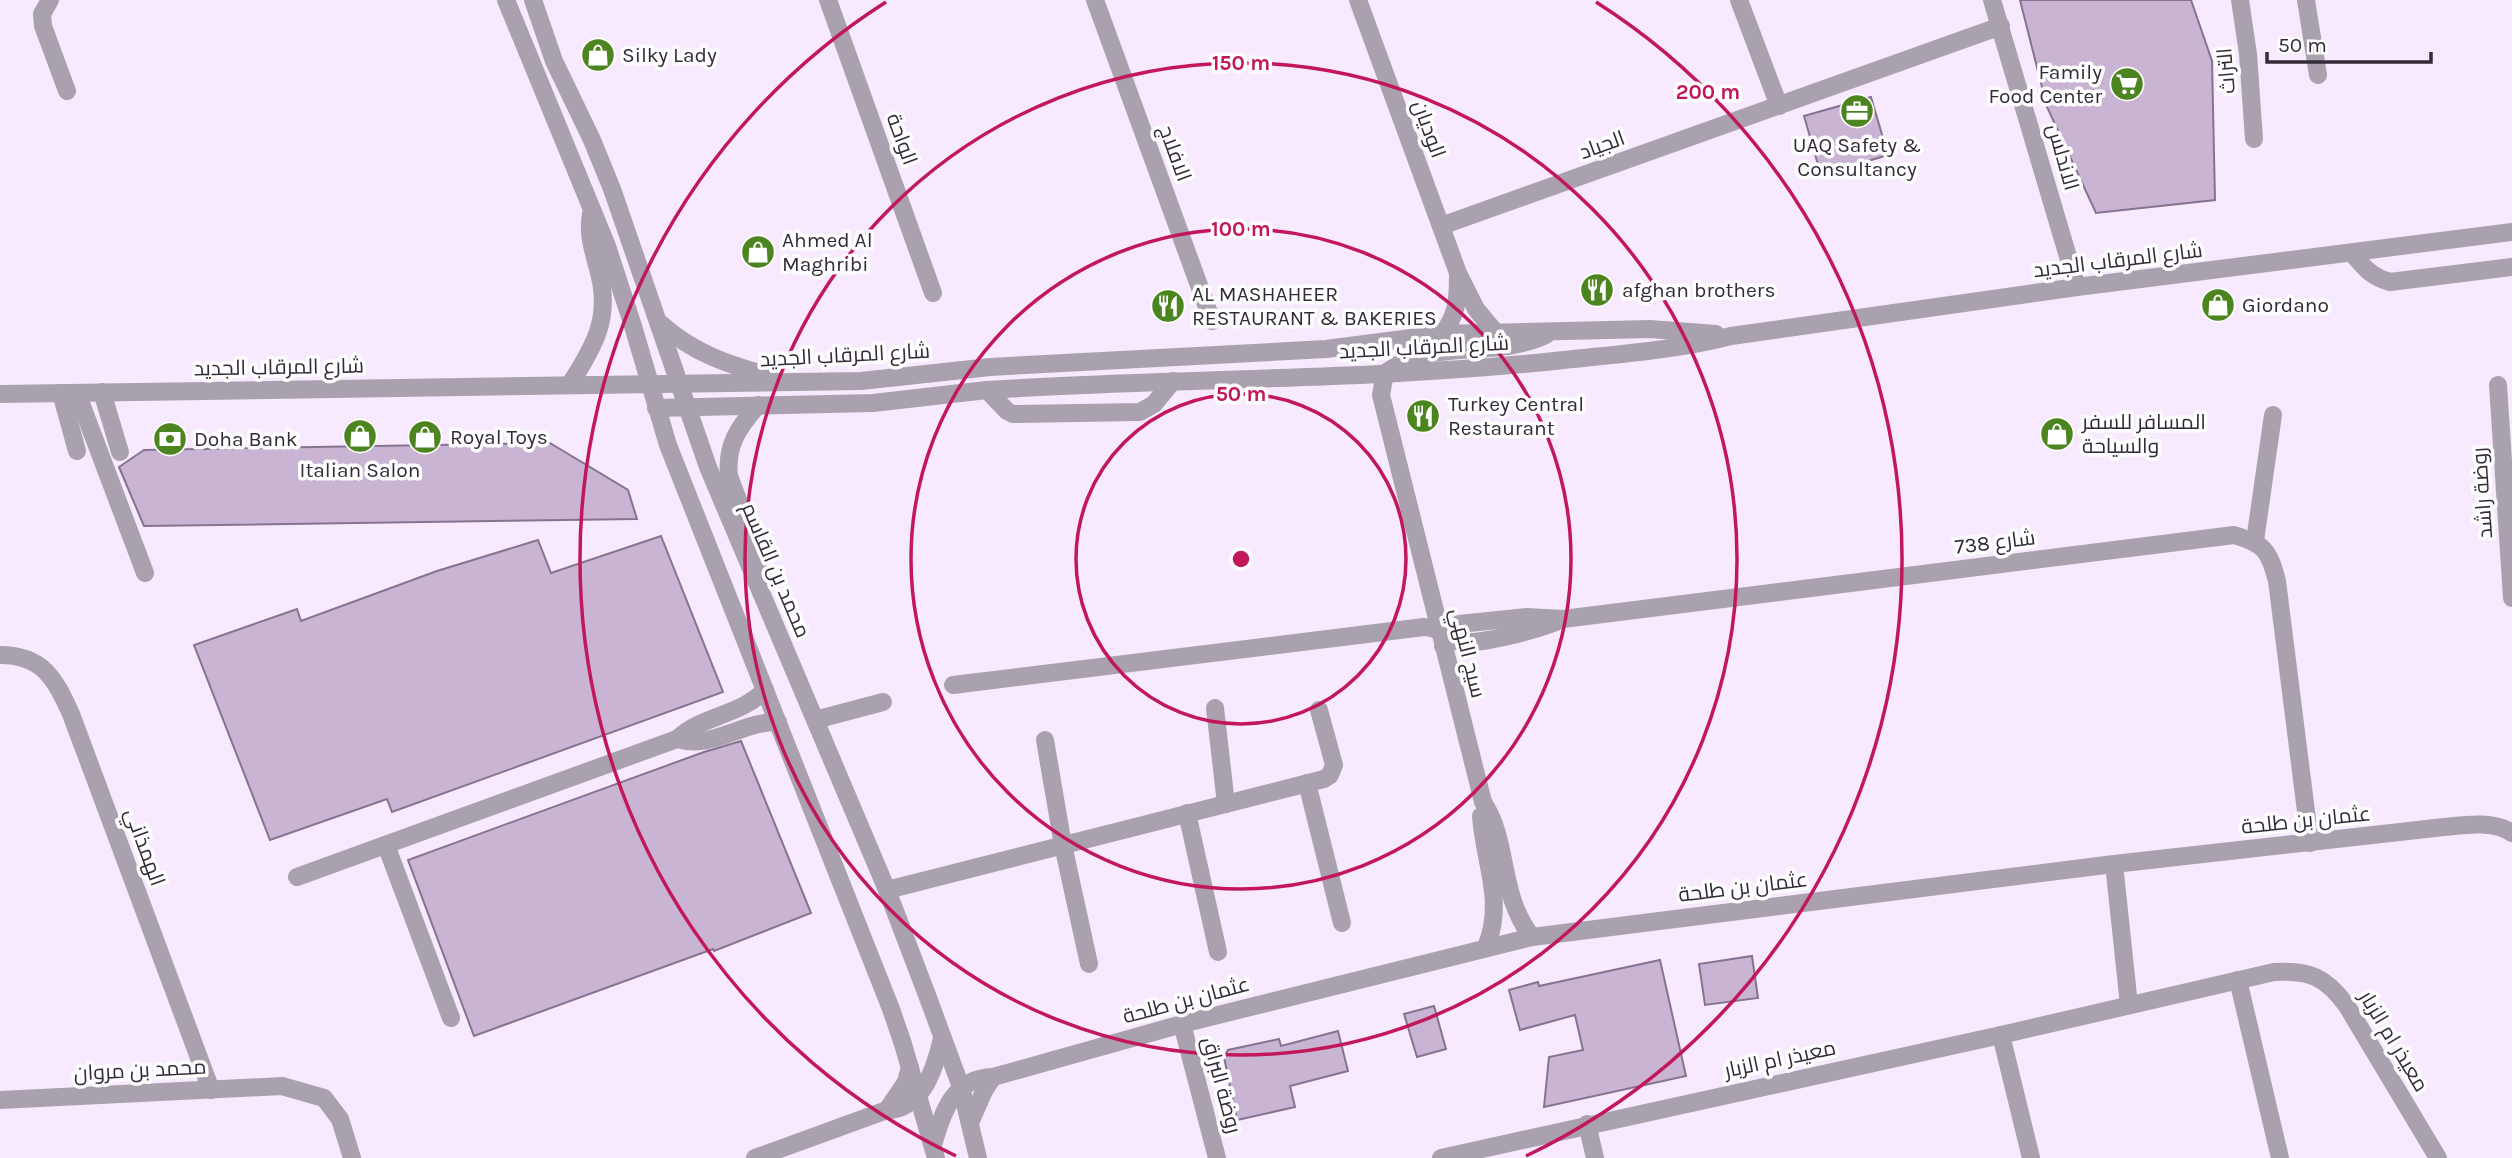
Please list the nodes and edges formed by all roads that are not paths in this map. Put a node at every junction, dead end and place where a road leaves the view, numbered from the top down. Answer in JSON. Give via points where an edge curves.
{"nodes":[{"id":1,"x":50,"y":0,"type":"edge"},
{"id":2,"x":506,"y":0,"type":"edge"},
{"id":3,"x":533,"y":0,"type":"edge"},
{"id":4,"x":828,"y":0,"type":"edge"},
{"id":5,"x":1095,"y":0,"type":"edge"},
{"id":6,"x":1358,"y":0,"type":"edge"},
{"id":7,"x":1739,"y":0,"type":"edge"},
{"id":8,"x":1992,"y":0,"type":"edge"},
{"id":9,"x":2240,"y":0,"type":"edge"},
{"id":10,"x":2306,"y":0,"type":"edge"},
{"id":11,"x":2001,"y":26,"type":"junction"},
{"id":12,"x":2318,"y":75,"type":"dead end"},
{"id":13,"x":68,"y":91,"type":"dead end"},
{"id":14,"x":1779,"y":106,"type":"junction"},
{"id":15,"x":2254,"y":139,"type":"dead end"},
{"id":16,"x":592,"y":207,"type":"junction"},
{"id":17,"x":1441,"y":226,"type":"junction"},
{"id":18,"x":2512,"y":232,"type":"edge"},
{"id":19,"x":2352,"y":253,"type":"junction"},
{"id":20,"x":2512,"y":267,"type":"edge"},
{"id":21,"x":1458,"y":273,"type":"junction"},
{"id":22,"x":2077,"y":287,"type":"junction"},
{"id":23,"x":933,"y":293,"type":"dead end"},
{"id":24,"x":1212,"y":321,"type":"dead end"},
{"id":25,"x":659,"y":322,"type":"junction"},
{"id":26,"x":1555,"y":331,"type":"junction"},
{"id":27,"x":1496,"y":332,"type":"junction"},
{"id":28,"x":1442,"y":334,"type":"junction"},
{"id":29,"x":1731,"y":336,"type":"junction"},
{"id":30,"x":1385,"y":373,"type":"junction"},
{"id":31,"x":790,"y":381,"type":"junction"},
{"id":32,"x":1173,"y":381,"type":"junction"},
{"id":33,"x":649,"y":383,"type":"junction"},
{"id":34,"x":678,"y":383,"type":"junction"},
{"id":35,"x":570,"y":384,"type":"junction"},
{"id":36,"x":2498,"y":385,"type":"dead end"},
{"id":37,"x":987,"y":390,"type":"junction"},
{"id":38,"x":69,"y":393,"type":"junction"},
{"id":39,"x":106,"y":393,"type":"junction"},
{"id":40,"x":0,"y":394,"type":"edge"},
{"id":41,"x":758,"y":405,"type":"junction"},
{"id":42,"x":656,"y":408,"type":"junction"},
{"id":43,"x":687,"y":408,"type":"junction"},
{"id":44,"x":2273,"y":415,"type":"dead end"},
{"id":45,"x":126,"y":450,"type":"dead end"},
{"id":46,"x":77,"y":451,"type":"dead end"},
{"id":47,"x":2255,"y":541,"type":"junction"},
{"id":48,"x":145,"y":573,"type":"dead end"},
{"id":49,"x":756,"y":583,"type":"junction"},
{"id":50,"x":2512,"y":598,"type":"edge"},
{"id":51,"x":1443,"y":637,"type":"junction"},
{"id":52,"x":0,"y":655,"type":"edge"},
{"id":53,"x":953,"y":684,"type":"dead end"},
{"id":54,"x":765,"y":690,"type":"junction"},
{"id":55,"x":884,"y":705,"type":"dead end"},
{"id":56,"x":1215,"y":708,"type":"dead end"},
{"id":57,"x":1319,"y":710,"type":"dead end"},
{"id":58,"x":778,"y":722,"type":"junction"},
{"id":59,"x":817,"y":723,"type":"junction"},
{"id":60,"x":677,"y":739,"type":"junction"},
{"id":61,"x":1045,"y":740,"type":"dead end"},
{"id":62,"x":1307,"y":783,"type":"junction"},
{"id":63,"x":1226,"y":803,"type":"junction"},
{"id":64,"x":1483,"y":803,"type":"junction"},
{"id":65,"x":1187,"y":813,"type":"junction"},
{"id":66,"x":2510,"y":826,"type":"edge"},
{"id":67,"x":2310,"y":843,"type":"junction"},
{"id":68,"x":386,"y":845,"type":"junction"},
{"id":69,"x":1063,"y":845,"type":"junction"},
{"id":70,"x":2113,"y":864,"type":"junction"},
{"id":71,"x":298,"y":877,"type":"dead end"},
{"id":72,"x":887,"y":890,"type":"junction"},
{"id":73,"x":1342,"y":923,"type":"dead end"},
{"id":74,"x":1532,"y":937,"type":"junction"},
{"id":75,"x":1486,"y":947,"type":"junction"},
{"id":76,"x":1218,"y":952,"type":"dead end"},
{"id":77,"x":1089,"y":964,"type":"dead end"},
{"id":78,"x":2238,"y":980,"type":"junction"},
{"id":79,"x":2129,"y":1004,"type":"junction"},
{"id":80,"x":451,"y":1018,"type":"dead end"},
{"id":81,"x":1182,"y":1024,"type":"junction"},
{"id":82,"x":2001,"y":1035,"type":"junction"},
{"id":83,"x":942,"y":1038,"type":"junction"},
{"id":84,"x":910,"y":1067,"type":"junction"},
{"id":85,"x":993,"y":1077,"type":"junction"},
{"id":86,"x":961,"y":1087,"type":"junction"},
{"id":87,"x":211,"y":1090,"type":"junction"},
{"id":88,"x":919,"y":1095,"type":"junction"},
{"id":89,"x":0,"y":1100,"type":"edge"},
{"id":90,"x":887,"y":1110,"type":"junction"},
{"id":91,"x":970,"y":1124,"type":"junction"},
{"id":92,"x":1587,"y":1124,"type":"junction"},
{"id":93,"x":935,"y":1152,"type":"edge"},
{"id":94,"x":1486,"y":1153,"type":"edge"},
{"id":95,"x":352,"y":1158,"type":"edge"},
{"id":96,"x":755,"y":1158,"type":"edge"},
{"id":97,"x":978,"y":1158,"type":"edge"},
{"id":98,"x":1217,"y":1158,"type":"edge"},
{"id":99,"x":1441,"y":1158,"type":"edge"},
{"id":100,"x":1595,"y":1158,"type":"edge"},
{"id":101,"x":2031,"y":1158,"type":"edge"},
{"id":102,"x":2280,"y":1158,"type":"edge"},
{"id":103,"x":2438,"y":1158,"type":"edge"}],
"edges":[{"from":1,"to":13,"type":"street","via":[[41,14],[43,26]]},
{"from":2,"to":16,"type":"street"},
{"from":3,"to":25,"type":"street","name":"محمد بن القاسم","via":[[554,61],[602,162]]},
{"from":4,"to":23,"type":"street","name":"الواحة"},
{"from":5,"to":24,"type":"street","name":"الافلاج"},
{"from":6,"to":17,"type":"street","name":"الوديان"},
{"from":7,"to":14,"type":"street"},
{"from":8,"to":11,"type":"street","name":"الاندلس"},
{"from":9,"to":15,"type":"street","name":"التراث"},
{"from":10,"to":12,"type":"street"},
{"from":11,"to":14,"type":"street","name":"الجياد"},
{"from":11,"to":22,"type":"street","name":"الاندلس"},
{"from":14,"to":17,"type":"street","name":"الجياد"},
{"from":16,"to":33,"type":"street"},
{"from":16,"to":35,"type":"street","via":[[589,230],[603,313],[593,348]]},
{"from":17,"to":21,"type":"street","name":"الوديان"},
{"from":18,"to":19,"type":"street","name":"شارع المرقاب الجديد"},
{"from":19,"to":20,"type":"street","via":[[2366,271],[2390,282]]},
{"from":19,"to":22,"type":"street","name":"شارع المرقاب الجديد"},
{"from":21,"to":27,"type":"street","name":"الوديان","via":[[1476,309]]},
{"from":21,"to":28,"type":"street","name":"الوديان","via":[[1458,303]]},
{"from":22,"to":29,"type":"street","name":"شارع المرقاب الجديد"},
{"from":25,"to":31,"type":"street","via":[[704,354]]},
{"from":25,"to":34,"type":"street","name":"محمد بن القاسم"},
{"from":26,"to":27,"type":"street","name":"شارع المرقاب الجديد"},
{"from":26,"to":29,"type":"street","name":"شارع المرقاب الجديد","via":[[1650,329]]},
{"from":26,"to":30,"type":"street","via":[[1523,345],[1417,356]]},
{"from":27,"to":28,"type":"street","name":"شارع المرقاب الجديد"},
{"from":28,"to":31,"type":"street","name":"شارع المرقاب الجديد","via":[[1302,351],[990,367],[893,379]]},
{"from":29,"to":30,"type":"street","name":"شارع المرقاب الجديد","via":[[1695,345],[1531,363]]},
{"from":30,"to":32,"type":"street","name":"شارع المرقاب الجديد"},
{"from":30,"to":51,"type":"street","name":"سيج النهي","via":[[1381,395]]},
{"from":31,"to":34,"type":"street","name":"شارع المرقاب الجديد"},
{"from":32,"to":37,"type":"street","name":"شارع المرقاب الجديد"},
{"from":32,"to":37,"type":"street","via":[[1154,404],[1140,412],[1013,414]]},
{"from":33,"to":34,"type":"street","name":"شارع المرقاب الجديد"},
{"from":33,"to":35,"type":"street","name":"شارع المرقاب الجديد"},
{"from":33,"to":42,"type":"street"},
{"from":34,"to":43,"type":"street","name":"محمد بن القاسم"},
{"from":35,"to":39,"type":"street","name":"شارع المرقاب الجديد"},
{"from":36,"to":50,"type":"street","name":"روضة راشد"},
{"from":37,"to":41,"type":"street","name":"شارع المرقاب الجديد","via":[[873,403]]},
{"from":38,"to":39,"type":"street","name":"شارع المرقاب الجديد"},
{"from":38,"to":40,"type":"street","name":"شارع المرقاب الجديد"},
{"from":38,"to":46,"type":"street"},
{"from":38,"to":48,"type":"street"},
{"from":39,"to":45,"type":"street"},
{"from":41,"to":43,"type":"street","name":"شارع المرقاب الجديد"},
{"from":41,"to":49,"type":"street","via":[[733,438],[727,463],[758,552]]},
{"from":42,"to":43,"type":"street","name":"شارع المرقاب الجديد"},
{"from":42,"to":54,"type":"street"},
{"from":43,"to":49,"type":"street","name":"محمد بن القاسم"},
{"from":44,"to":47,"type":"street"},
{"from":47,"to":51,"type":"street","name":"شارع 738","via":[[2234,535],[2214,537],[1563,619],[1512,635],[1463,642]]},
{"from":47,"to":67,"type":"street","via":[[2270,555],[2277,581]]},
{"from":49,"to":59,"type":"street","name":"محمد بن القاسم"},
{"from":51,"to":53,"type":"street","name":"شارع 738","via":[[1424,627]]},
{"from":51,"to":64,"type":"street","name":"سيج النهي"},
{"from":52,"to":87,"type":"street","name":"الهمذاني","via":[[39,664],[57,682]]},
{"from":54,"to":58,"type":"street"},
{"from":54,"to":60,"type":"street","via":[[746,706],[695,726]]},
{"from":55,"to":59,"type":"street"},
{"from":56,"to":63,"type":"street"},
{"from":57,"to":62,"type":"street","via":[[1334,765],[1324,779]]},
{"from":58,"to":60,"type":"street","via":[[760,723],[706,741]]},
{"from":58,"to":84,"type":"street"},
{"from":59,"to":72,"type":"street","name":"محمد بن القاسم"},
{"from":60,"to":68,"type":"street"},
{"from":61,"to":69,"type":"street"},
{"from":62,"to":63,"type":"street"},
{"from":62,"to":73,"type":"street"},
{"from":63,"to":65,"type":"street"},
{"from":64,"to":74,"type":"street","name":"سيج النهي","via":[[1494,826],[1512,902]]},
{"from":64,"to":75,"type":"street","via":[[1481,820],[1496,906]]},
{"from":65,"to":69,"type":"street"},
{"from":65,"to":76,"type":"street"},
{"from":66,"to":67,"type":"street","name":"عثمان بن طلحة","via":[[2465,825]]},
{"from":67,"to":70,"type":"street","name":"عثمان بن طلحة"},
{"from":68,"to":71,"type":"street"},
{"from":68,"to":80,"type":"street"},
{"from":69,"to":72,"type":"street"},
{"from":69,"to":77,"type":"street"},
{"from":70,"to":74,"type":"street","name":"عثمان بن طلحة"},
{"from":70,"to":79,"type":"street"},
{"from":72,"to":83,"type":"street","name":"محمد بن القاسم"},
{"from":74,"to":75,"type":"street","name":"عثمان بن طلحة"},
{"from":75,"to":81,"type":"street","name":"عثمان بن طلحة"},
{"from":78,"to":79,"type":"street","name":"معيذر ام الزبار"},
{"from":78,"to":102,"type":"street"},
{"from":78,"to":103,"type":"street","name":"معيذر ام الزبار","via":[[2295,971],[2317,976],[2334,989]]},
{"from":79,"to":82,"type":"street","name":"معيذر ام الزبار"},
{"from":81,"to":85,"type":"street","name":"عثمان بن طلحة"},
{"from":81,"to":98,"type":"street","name":"روضة البراق"},
{"from":82,"to":92,"type":"street","name":"معيذر ام الزبار"},
{"from":82,"to":101,"type":"street"},
{"from":83,"to":86,"type":"street","name":"محمد بن القاسم"},
{"from":83,"to":88,"type":"street"},
{"from":84,"to":88,"type":"street"},
{"from":84,"to":90,"type":"street","via":[[906,1082]]},
{"from":85,"to":86,"type":"street","name":"عثمان بن طلحة"},
{"from":85,"to":91,"type":"street"},
{"from":86,"to":91,"type":"street","name":"محمد بن القاسم"},
{"from":86,"to":93,"type":"street","via":[[940,1123]]},
{"from":87,"to":89,"type":"street","name":"محمد بن مروان"},
{"from":87,"to":95,"type":"street","name":"محمد بن مروان","via":[[282,1086],[324,1098],[340,1119]]},
{"from":88,"to":90,"type":"street","via":[[905,1107]]},
{"from":88,"to":93,"type":"street"},
{"from":90,"to":96,"type":"street"},
{"from":91,"to":97,"type":"street","name":"محمد بن القاسم"},
{"from":92,"to":94,"type":"street","name":"معيذر ام الزبار"},
{"from":92,"to":100,"type":"street"},
{"from":94,"to":99,"type":"street","name":"معيذر ام الزبار"}]}
